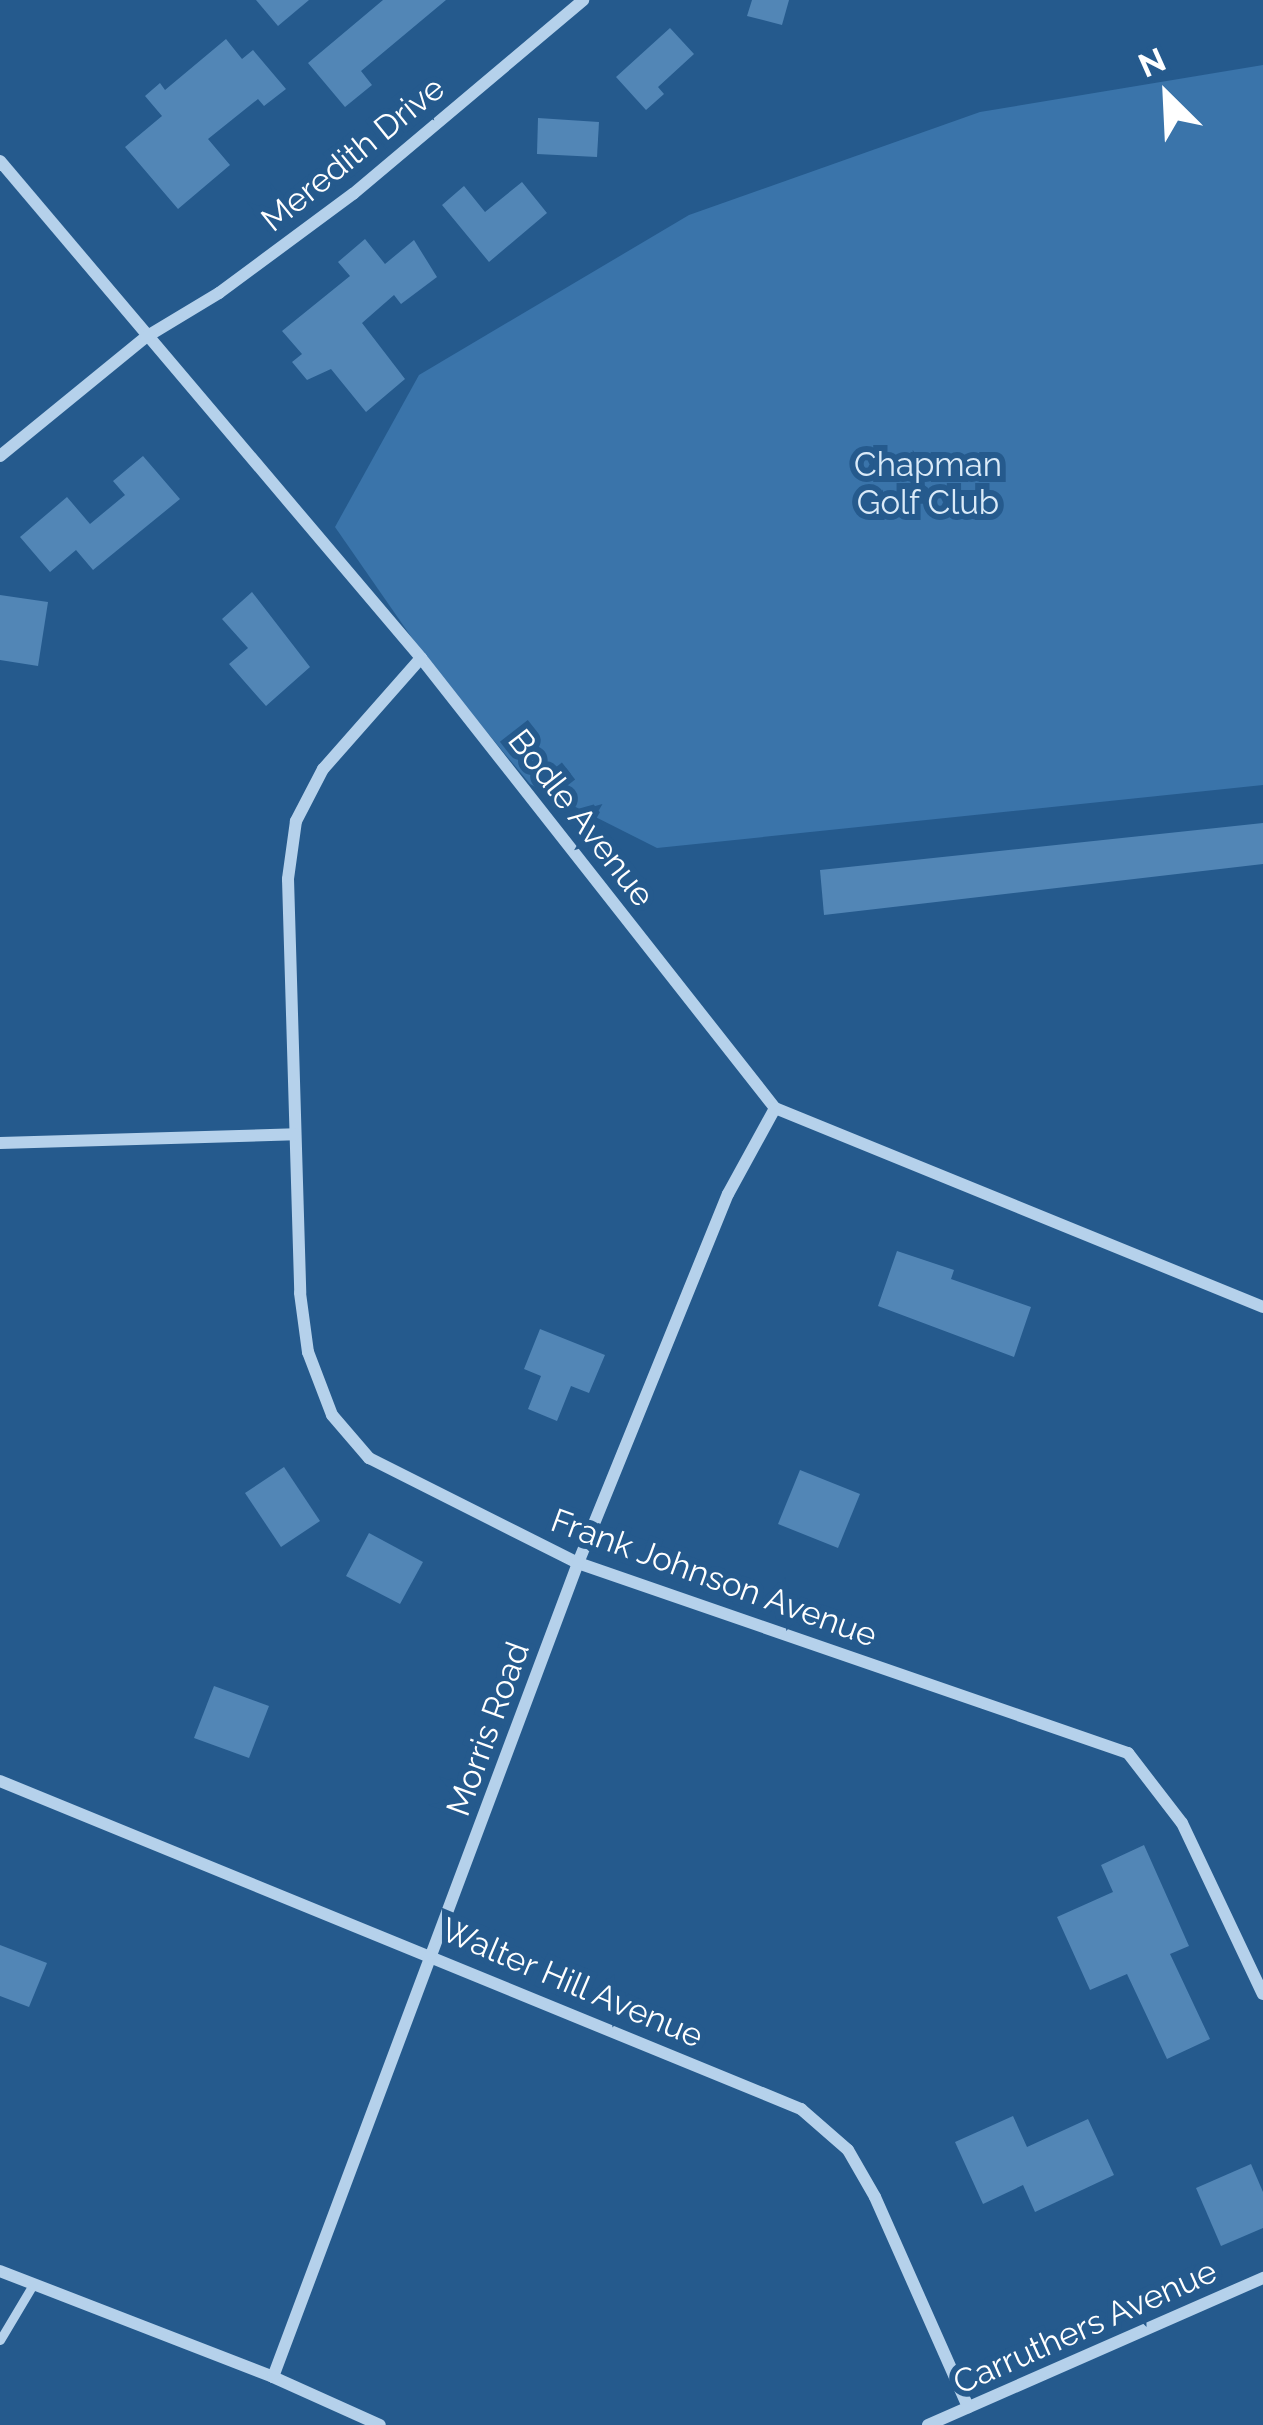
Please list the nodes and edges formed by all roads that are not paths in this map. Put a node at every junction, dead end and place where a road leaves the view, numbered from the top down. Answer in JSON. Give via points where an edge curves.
{"nodes":[{"id":1,"x":583,"y":0,"type":"edge"},
{"id":2,"x":0,"y":161,"type":"edge"},
{"id":3,"x":146,"y":337,"type":"junction"},
{"id":4,"x":0,"y":456,"type":"edge"},
{"id":5,"x":421,"y":658,"type":"junction"},
{"id":6,"x":775,"y":1108,"type":"junction"},
{"id":7,"x":295,"y":1134,"type":"junction"},
{"id":8,"x":0,"y":1143,"type":"edge"},
{"id":9,"x":1263,"y":1307,"type":"edge"},
{"id":10,"x":578,"y":1563,"type":"junction"},
{"id":11,"x":0,"y":1781,"type":"edge"},
{"id":12,"x":434,"y":1954,"type":"junction"},
{"id":13,"x":1263,"y":1994,"type":"edge"},
{"id":14,"x":0,"y":2271,"type":"edge"},
{"id":15,"x":1263,"y":2278,"type":"edge"},
{"id":16,"x":34,"y":2283,"type":"junction"},
{"id":17,"x":0,"y":2340,"type":"edge"},
{"id":18,"x":273,"y":2377,"type":"junction"},
{"id":19,"x":968,"y":2407,"type":"junction"},
{"id":20,"x":380,"y":2425,"type":"edge"},
{"id":21,"x":928,"y":2425,"type":"edge"}],
"edges":[{"from":1,"to":3,"type":"street","name":"Meredith Drive","via":[[352,194]]},
{"from":2,"to":3,"type":"street","name":"Bodle Avenue"},
{"from":3,"to":4,"type":"street","name":"Meredith Drive"},
{"from":3,"to":5,"type":"street","name":"Bodle Avenue"},
{"from":5,"to":6,"type":"street","name":"Bodle Avenue"},
{"from":5,"to":7,"type":"street","name":"Frank Johnson Avenue","via":[[323,769],[296,821],[285,937]]},
{"from":6,"to":9,"type":"street","name":"Bodle Avenue"},
{"from":6,"to":10,"type":"street","name":"Morris Road","via":[[728,1194]]},
{"from":7,"to":8,"type":"street"},
{"from":7,"to":10,"type":"street","name":"Frank Johnson Avenue","via":[[308,1352],[332,1415],[370,1458]]},
{"from":10,"to":12,"type":"street","name":"Morris Road"},
{"from":10,"to":13,"type":"street","name":"Frank Johnson Avenue","via":[[1128,1753],[1182,1823]]},
{"from":11,"to":12,"type":"street","name":"Walter Hill Avenue"},
{"from":12,"to":18,"type":"street","name":"Morris Road"},
{"from":12,"to":19,"type":"street","name":"Walter Hill Avenue","via":[[801,2109],[848,2150],[875,2198]]},
{"from":14,"to":16,"type":"street"},
{"from":15,"to":19,"type":"street","name":"Carruthers Avenue"},
{"from":16,"to":17,"type":"lane"},
{"from":16,"to":18,"type":"street"},
{"from":18,"to":20,"type":"street"},
{"from":19,"to":21,"type":"street","name":"Carruthers Avenue"}]}
